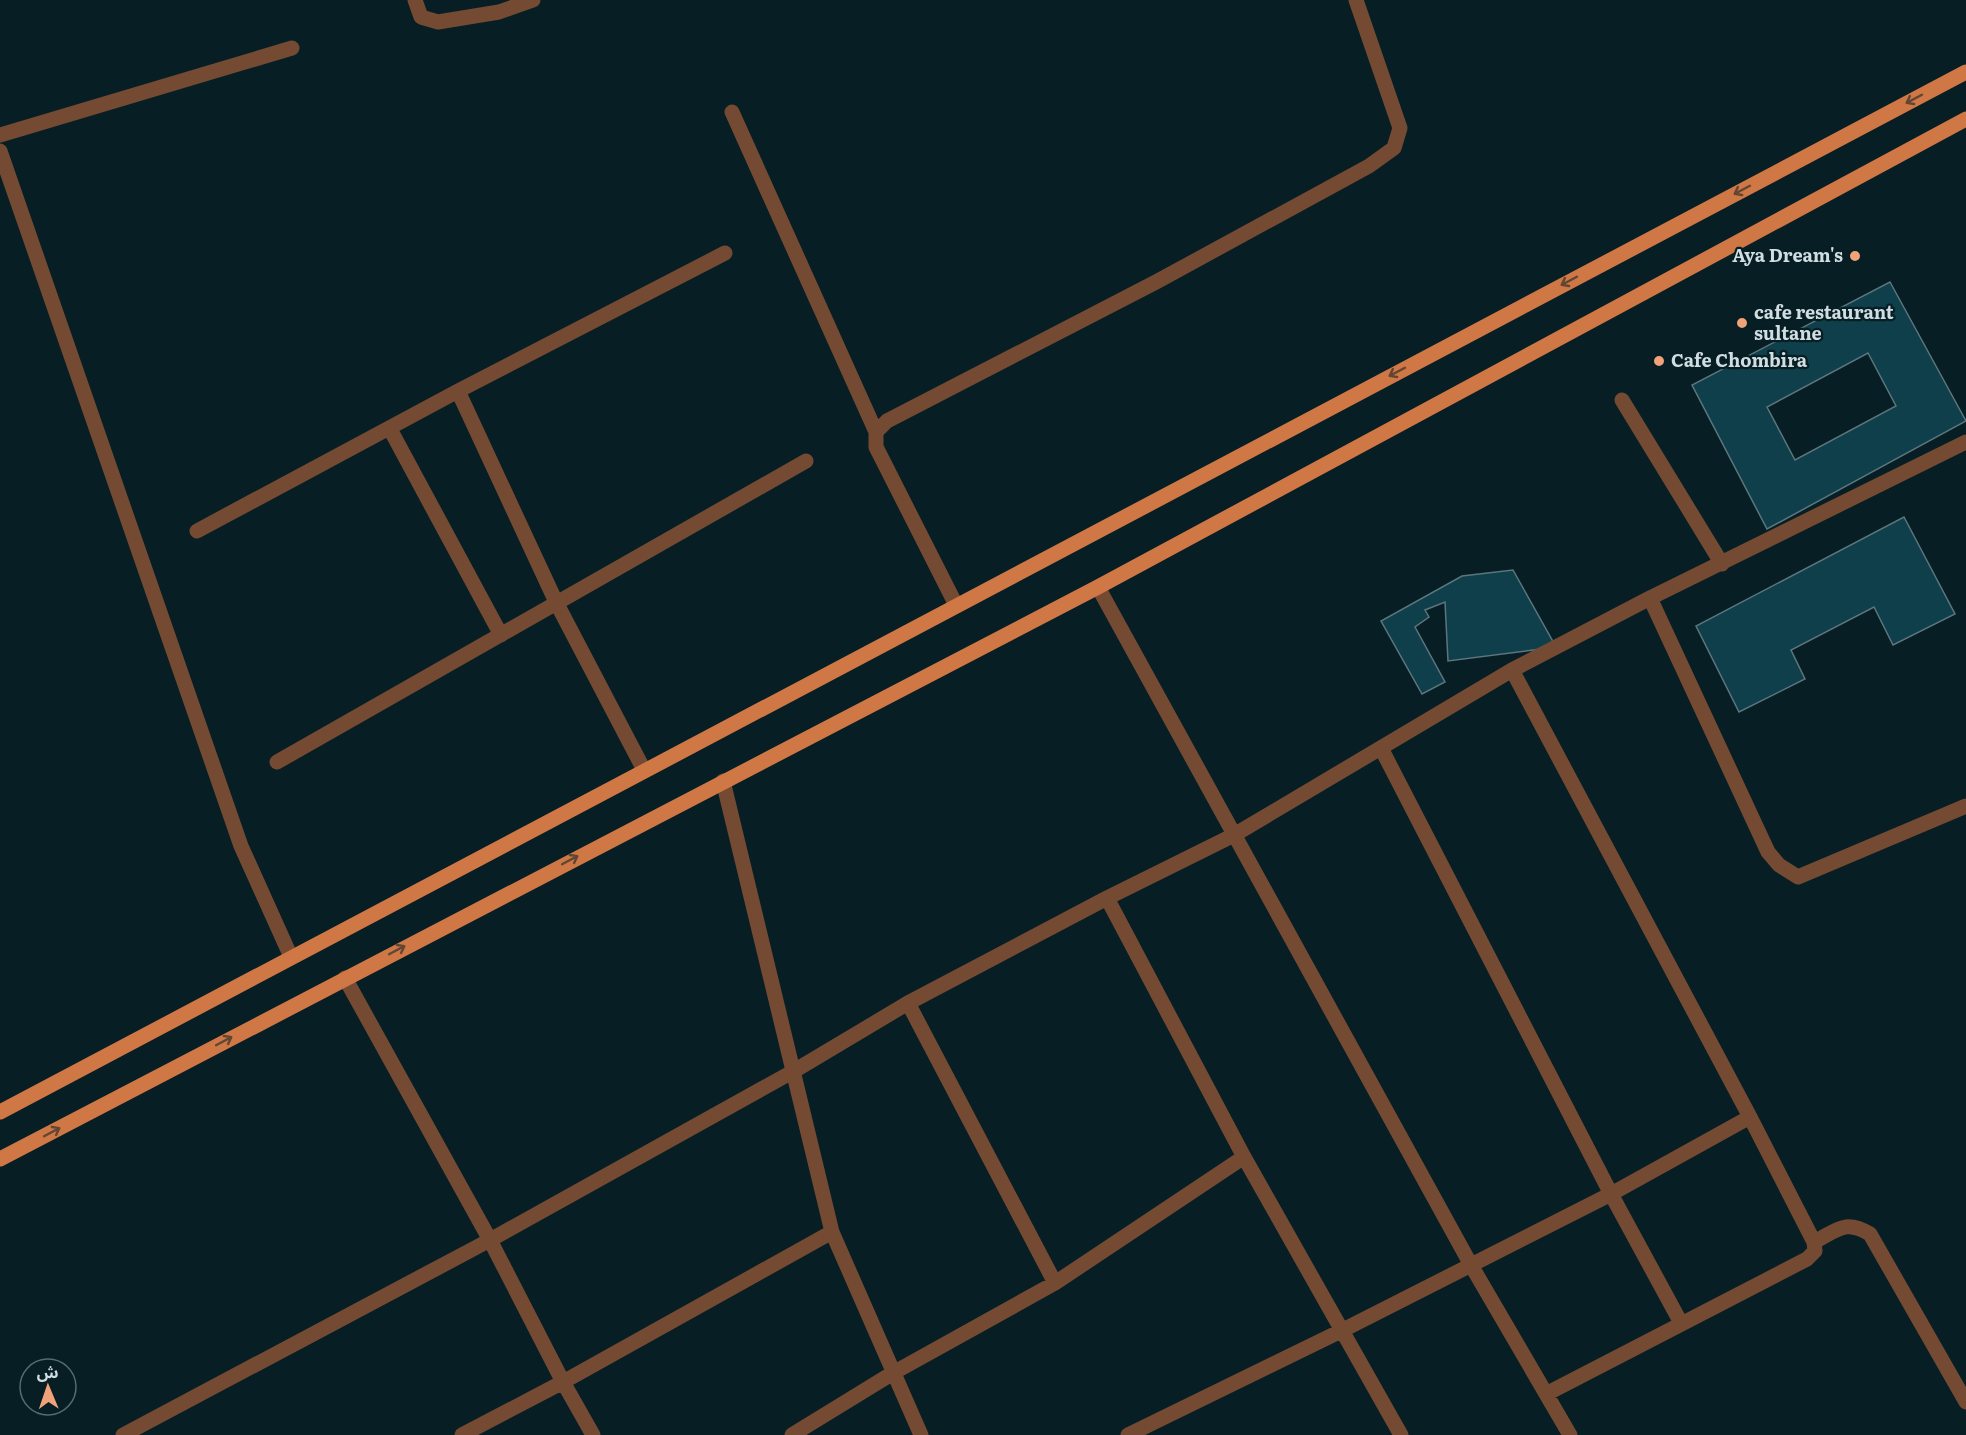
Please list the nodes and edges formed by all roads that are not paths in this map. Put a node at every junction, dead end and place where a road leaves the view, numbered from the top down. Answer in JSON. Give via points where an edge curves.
{"nodes":[{"id":1,"x":415,"y":0,"type":"edge"},
{"id":2,"x":533,"y":0,"type":"edge"},
{"id":3,"x":1356,"y":0,"type":"edge"},
{"id":4,"x":292,"y":48,"type":"dead end"},
{"id":5,"x":1966,"y":72,"type":"edge"},
{"id":6,"x":732,"y":112,"type":"dead end"},
{"id":7,"x":1966,"y":119,"type":"edge"},
{"id":8,"x":0,"y":135,"type":"edge"},
{"id":9,"x":0,"y":151,"type":"edge"},
{"id":10,"x":725,"y":253,"type":"dead end"},
{"id":11,"x":459,"y":391,"type":"junction"},
{"id":12,"x":1622,"y":400,"type":"dead end"},
{"id":13,"x":390,"y":429,"type":"junction"},
{"id":14,"x":876,"y":432,"type":"junction"},
{"id":15,"x":1966,"y":442,"type":"edge"},
{"id":16,"x":806,"y":461,"type":"dead end"},
{"id":17,"x":197,"y":531,"type":"dead end"},
{"id":18,"x":1722,"y":564,"type":"junction"},
{"id":19,"x":1098,"y":587,"type":"junction"},
{"id":20,"x":1650,"y":598,"type":"junction"},
{"id":21,"x":556,"y":602,"type":"junction"},
{"id":22,"x":956,"y":605,"type":"junction"},
{"id":23,"x":501,"y":635,"type":"junction"},
{"id":24,"x":1512,"y":670,"type":"junction"},
{"id":25,"x":1381,"y":748,"type":"junction"},
{"id":26,"x":277,"y":762,"type":"dead end"},
{"id":27,"x":644,"y":770,"type":"junction"},
{"id":28,"x":723,"y":781,"type":"junction"},
{"id":29,"x":1966,"y":806,"type":"edge"},
{"id":30,"x":1234,"y":835,"type":"junction"},
{"id":31,"x":1107,"y":898,"type":"junction"},
{"id":32,"x":291,"y":957,"type":"junction"},
{"id":33,"x":345,"y":978,"type":"junction"},
{"id":34,"x":908,"y":1004,"type":"junction"},
{"id":35,"x":794,"y":1071,"type":"junction"},
{"id":36,"x":0,"y":1112,"type":"edge"},
{"id":37,"x":1750,"y":1117,"type":"junction"},
{"id":38,"x":1244,"y":1157,"type":"junction"},
{"id":39,"x":0,"y":1159,"type":"edge"},
{"id":40,"x":1611,"y":1194,"type":"junction"},
{"id":41,"x":832,"y":1232,"type":"junction"},
{"id":42,"x":490,"y":1240,"type":"junction"},
{"id":43,"x":1814,"y":1242,"type":"junction"},
{"id":44,"x":1471,"y":1265,"type":"junction"},
{"id":45,"x":1055,"y":1283,"type":"junction"},
{"id":46,"x":1682,"y":1323,"type":"junction"},
{"id":47,"x":1343,"y":1330,"type":"junction"},
{"id":48,"x":893,"y":1372,"type":"junction"},
{"id":49,"x":563,"y":1382,"type":"junction"},
{"id":50,"x":1548,"y":1393,"type":"junction"},
{"id":51,"x":1966,"y":1402,"type":"edge"},
{"id":52,"x":151,"y":1428,"type":"edge"},
{"id":53,"x":123,"y":1435,"type":"edge"},
{"id":54,"x":462,"y":1435,"type":"edge"},
{"id":55,"x":593,"y":1435,"type":"edge"},
{"id":56,"x":792,"y":1435,"type":"edge"},
{"id":57,"x":921,"y":1435,"type":"edge"},
{"id":58,"x":1128,"y":1435,"type":"edge"},
{"id":59,"x":1401,"y":1435,"type":"edge"},
{"id":60,"x":1570,"y":1435,"type":"edge"}],
"edges":[{"from":1,"to":2,"type":"street","via":[[421,17],[438,22],[499,12]]},
{"from":3,"to":14,"type":"street","via":[[1400,128],[1394,148],[1290,211],[887,422]]},
{"from":4,"to":8,"type":"street"},
{"from":5,"to":22,"type":"main road","one_way":true},
{"from":6,"to":14,"type":"street"},
{"from":7,"to":19,"type":"main road"},
{"from":9,"to":32,"type":"street","via":[[241,846]]},
{"from":10,"to":11,"type":"street"},
{"from":11,"to":13,"type":"street"},
{"from":11,"to":21,"type":"street"},
{"from":12,"to":18,"type":"street"},
{"from":13,"to":17,"type":"street"},
{"from":13,"to":23,"type":"street"},
{"from":14,"to":22,"type":"street","via":[[876,447]]},
{"from":15,"to":18,"type":"street"},
{"from":16,"to":21,"type":"street"},
{"from":18,"to":20,"type":"street"},
{"from":19,"to":28,"type":"main road"},
{"from":19,"to":30,"type":"street"},
{"from":20,"to":24,"type":"street"},
{"from":20,"to":29,"type":"street","via":[[1768,852],[1779,865],[1798,877]]},
{"from":21,"to":23,"type":"street"},
{"from":21,"to":27,"type":"street"},
{"from":22,"to":27,"type":"main road"},
{"from":23,"to":26,"type":"street"},
{"from":24,"to":25,"type":"street"},
{"from":24,"to":37,"type":"street"},
{"from":25,"to":30,"type":"street"},
{"from":25,"to":40,"type":"street"},
{"from":27,"to":32,"type":"main road"},
{"from":33,"to":28,"type":"main road","one_way":true},
{"from":28,"to":35,"type":"street"},
{"from":30,"to":31,"type":"street"},
{"from":30,"to":44,"type":"street"},
{"from":31,"to":34,"type":"street"},
{"from":31,"to":38,"type":"street"},
{"from":32,"to":36,"type":"main road"},
{"from":39,"to":33,"type":"main road","one_way":true},
{"from":33,"to":42,"type":"street"},
{"from":34,"to":35,"type":"street"},
{"from":34,"to":45,"type":"street"},
{"from":35,"to":41,"type":"street"},
{"from":35,"to":42,"type":"street"},
{"from":37,"to":40,"type":"street"},
{"from":37,"to":43,"type":"street"},
{"from":38,"to":45,"type":"street"},
{"from":38,"to":47,"type":"street"},
{"from":40,"to":44,"type":"street"},
{"from":40,"to":46,"type":"street"},
{"from":41,"to":48,"type":"street"},
{"from":41,"to":49,"type":"street"},
{"from":42,"to":49,"type":"street"},
{"from":42,"to":52,"type":"street"},
{"from":43,"to":46,"type":"street","via":[[1815,1251],[1807,1259]]},
{"from":43,"to":51,"type":"street","via":[[1848,1225],[1870,1234]]},
{"from":44,"to":47,"type":"street"},
{"from":44,"to":50,"type":"street"},
{"from":45,"to":48,"type":"street"},
{"from":46,"to":50,"type":"street"},
{"from":47,"to":58,"type":"street"},
{"from":47,"to":59,"type":"street"},
{"from":48,"to":56,"type":"street"},
{"from":48,"to":57,"type":"street"},
{"from":49,"to":54,"type":"street"},
{"from":49,"to":55,"type":"street"},
{"from":50,"to":60,"type":"street"},
{"from":52,"to":53,"type":"street"}]}
